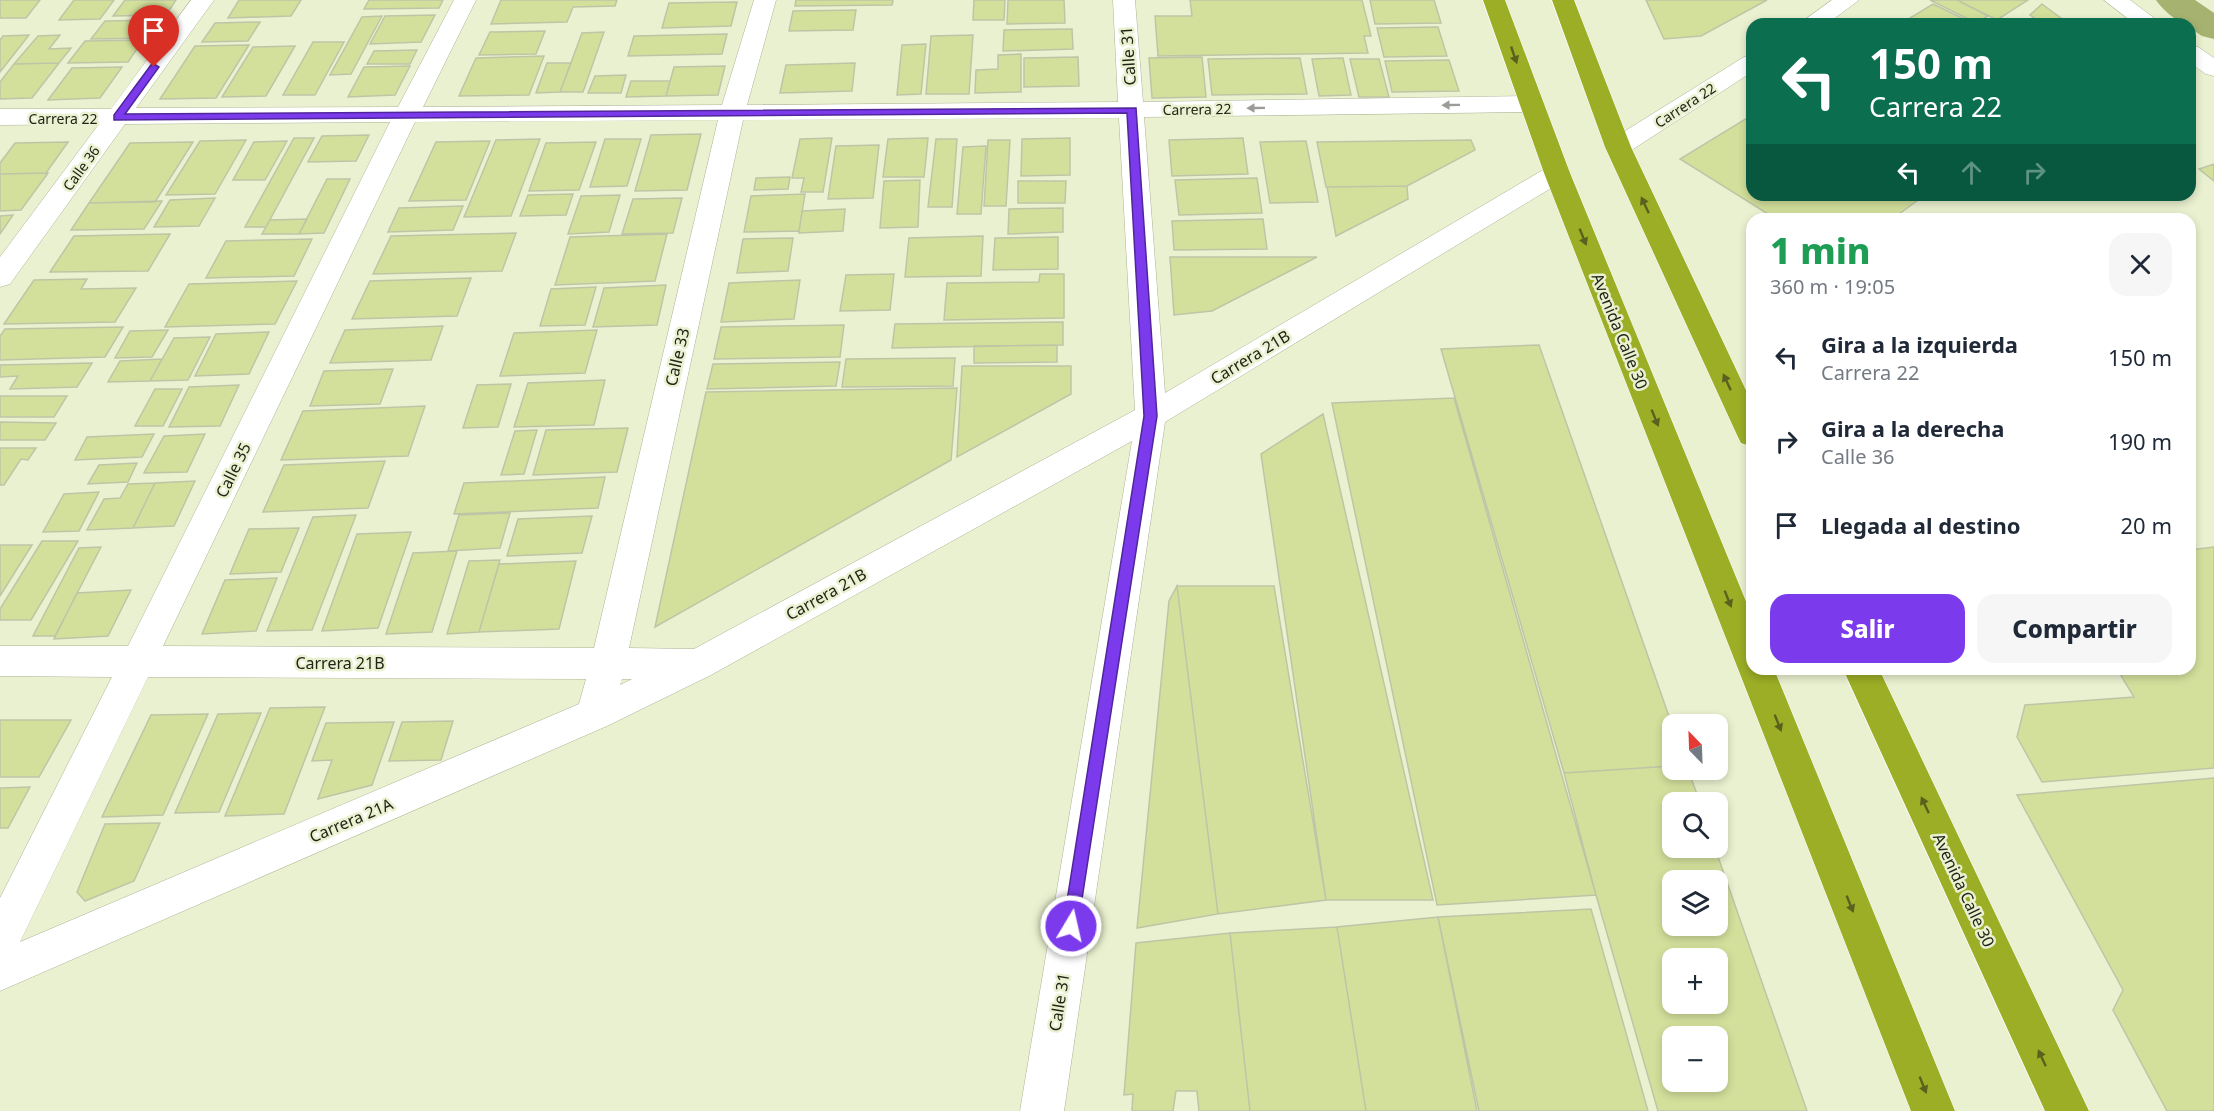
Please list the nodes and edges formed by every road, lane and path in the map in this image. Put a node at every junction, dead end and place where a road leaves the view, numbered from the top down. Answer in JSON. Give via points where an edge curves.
{"nodes":[{"id":1,"x":203,"y":0,"type":"edge"},
{"id":2,"x":465,"y":0,"type":"edge"},
{"id":3,"x":765,"y":0,"type":"edge"},
{"id":4,"x":1124,"y":0,"type":"edge"},
{"id":5,"x":1494,"y":0,"type":"edge"},
{"id":6,"x":1563,"y":0,"type":"edge"},
{"id":7,"x":1848,"y":0,"type":"edge"},
{"id":8,"x":2115,"y":0,"type":"edge"},
{"id":9,"x":1820,"y":18,"type":"edge"},
{"id":10,"x":2141,"y":18,"type":"edge"},
{"id":11,"x":2196,"y":56,"type":"edge"},
{"id":12,"x":1746,"y":66,"type":"edge"},
{"id":13,"x":2214,"y":69,"type":"edge"},
{"id":14,"x":1531,"y":104,"type":"junction"},
{"id":15,"x":1132,"y":110,"type":"junction"},
{"id":16,"x":732,"y":114,"type":"junction"},
{"id":17,"x":406,"y":116,"type":"junction"},
{"id":18,"x":0,"y":117,"type":"edge"},
{"id":19,"x":117,"y":118,"type":"junction"},
{"id":20,"x":1618,"y":147,"type":"junction"},
{"id":21,"x":1557,"y":173,"type":"junction"},
{"id":22,"x":0,"y":277,"type":"edge"},
{"id":23,"x":1151,"y":416,"type":"junction"},
{"id":24,"x":1746,"y":422,"type":"edge"},
{"id":25,"x":1746,"y":644,"type":"edge"},
{"id":26,"x":0,"y":660,"type":"edge"},
{"id":27,"x":139,"y":663,"type":"junction"},
{"id":28,"x":608,"y":664,"type":"junction"},
{"id":29,"x":699,"y":664,"type":"junction"},
{"id":30,"x":1758,"y":675,"type":"edge"},
{"id":31,"x":1864,"y":675,"type":"edge"},
{"id":32,"x":594,"y":715,"type":"junction"},
{"id":33,"x":0,"y":940,"type":"edge"},
{"id":34,"x":0,"y":971,"type":"edge"},
{"id":35,"x":1042,"y":1111,"type":"edge"},
{"id":36,"x":1933,"y":1111,"type":"edge"},
{"id":37,"x":2067,"y":1111,"type":"edge"}],
"edges":[{"from":1,"to":19,"type":"street","name":"Calle 36"},
{"from":2,"to":17,"type":"street","name":"Calle 35"},
{"from":3,"to":16,"type":"street","name":"Calle 33"},
{"from":4,"to":15,"type":"street","name":"Calle 31"},
{"from":5,"to":14,"type":"highway","name":"Avenida Calle 30","one_way":true},
{"from":6,"to":20,"type":"highway"},
{"from":7,"to":9,"type":"street"},
{"from":8,"to":10,"type":"street"},
{"from":11,"to":13,"type":"street"},
{"from":12,"to":20,"type":"street","name":"Carrera 22"},
{"from":14,"to":15,"type":"street","name":"Carrera 22","one_way":true},
{"from":14,"to":21,"type":"highway","name":"Avenida Calle 30"},
{"from":15,"to":16,"type":"street","name":"Carrera 22"},
{"from":15,"to":23,"type":"street","name":"Calle 31"},
{"from":16,"to":17,"type":"street","name":"Carrera 22"},
{"from":16,"to":28,"type":"street","name":"Calle 33"},
{"from":17,"to":19,"type":"street","name":"Carrera 22"},
{"from":17,"to":27,"type":"street","name":"Calle 35"},
{"from":18,"to":19,"type":"street","name":"Carrera 22"},
{"from":19,"to":22,"type":"street","name":"Calle 36"},
{"from":24,"to":20,"type":"highway","one_way":true},
{"from":21,"to":23,"type":"street","name":"Carrera 21B"},
{"from":21,"to":25,"type":"highway","name":"Avenida Calle 30","one_way":true},
{"from":23,"to":29,"type":"street","name":"Carrera 21B"},
{"from":23,"to":35,"type":"street","name":"Calle 31"},
{"from":26,"to":27,"type":"street","name":"Carrera 21B"},
{"from":27,"to":28,"type":"street","name":"Carrera 21B"},
{"from":27,"to":33,"type":"street","name":"Calle 35"},
{"from":28,"to":29,"type":"street","name":"Carrera 21B"},
{"from":28,"to":32,"type":"street","name":"Calle 33"},
{"from":29,"to":32,"type":"street","name":"Carrera 21A"},
{"from":30,"to":36,"type":"highway","one_way":true},
{"from":37,"to":31,"type":"highway","name":"Avenida Calle 30","one_way":true},
{"from":32,"to":34,"type":"street","name":"Carrera 21A"}]}
